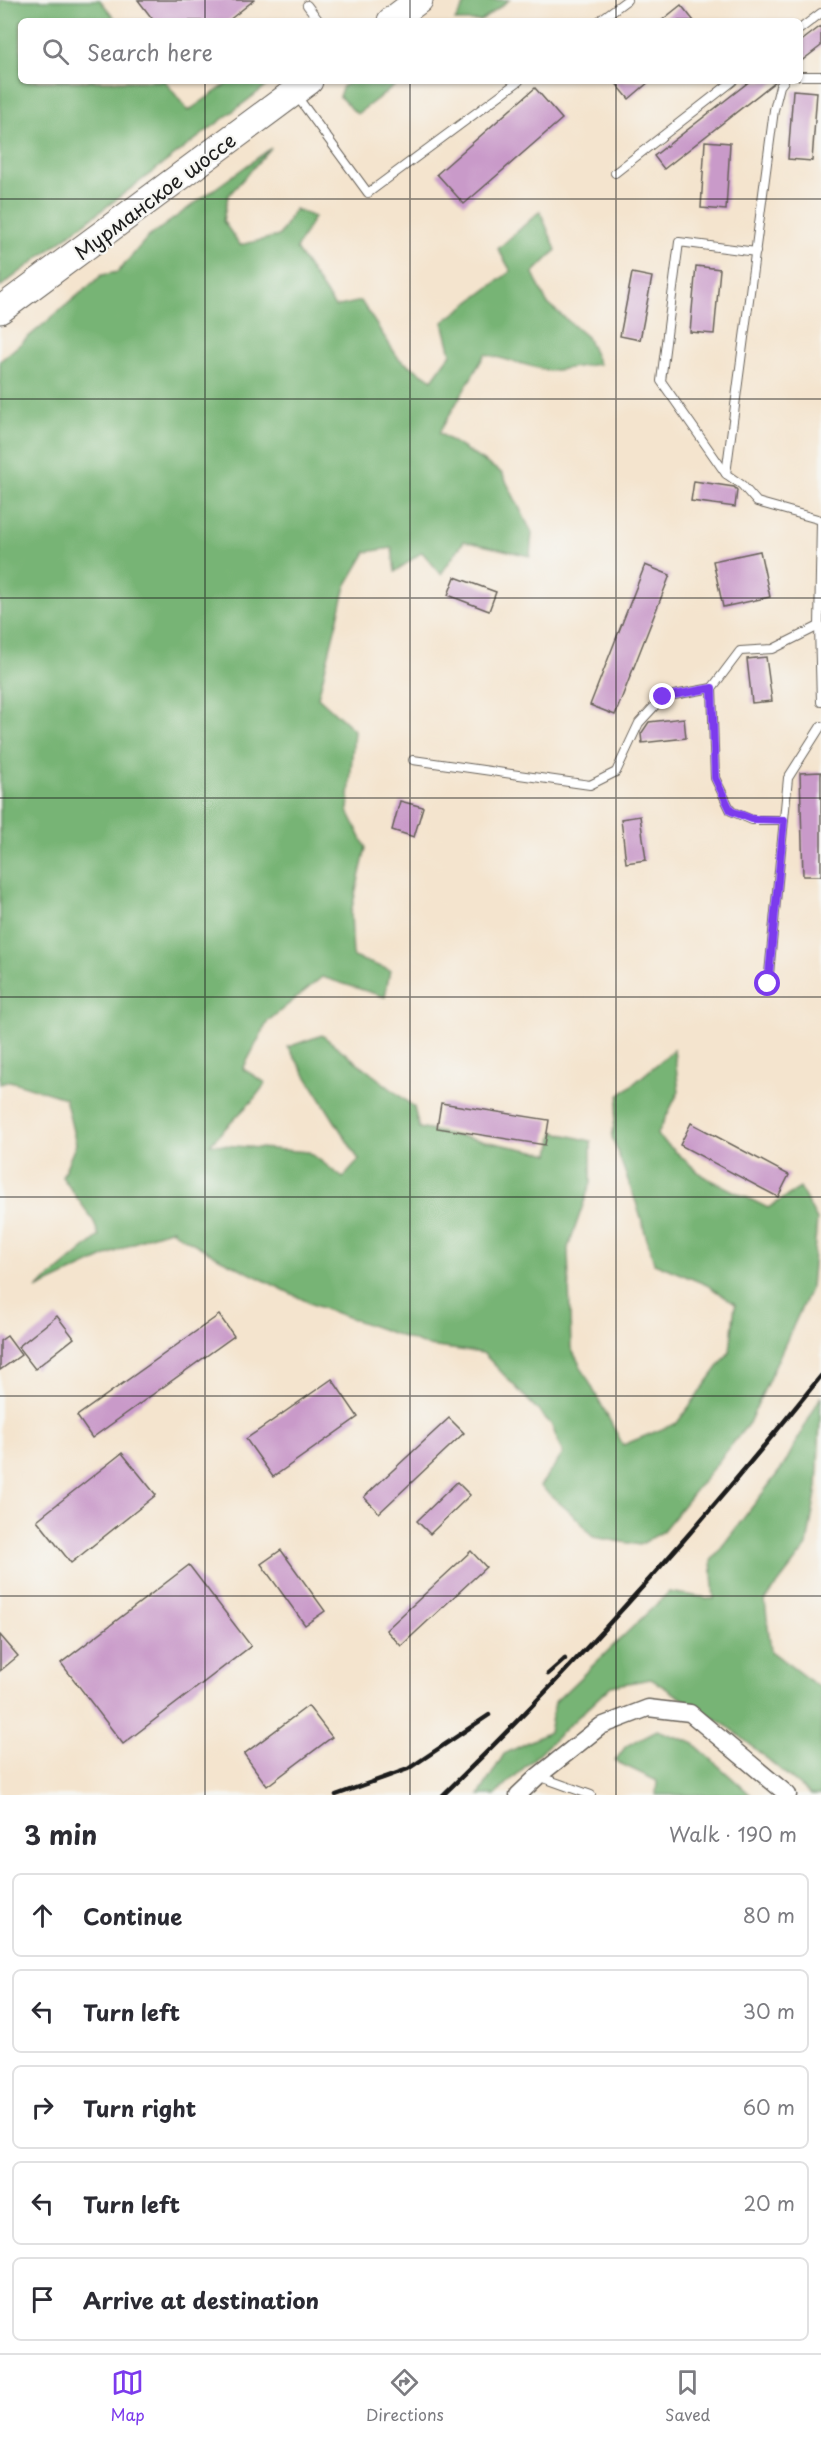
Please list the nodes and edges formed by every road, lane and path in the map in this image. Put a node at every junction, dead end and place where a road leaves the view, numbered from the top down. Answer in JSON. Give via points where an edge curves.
{"nodes":[{"id":1,"x":627,"y":0,"type":"edge"},
{"id":2,"x":307,"y":5,"type":"dead end"},
{"id":3,"x":821,"y":13,"type":"edge"},
{"id":4,"x":317,"y":18,"type":"edge"},
{"id":5,"x":603,"y":18,"type":"edge"},
{"id":6,"x":803,"y":27,"type":"edge"},
{"id":7,"x":803,"y":76,"type":"edge"},
{"id":8,"x":821,"y":76,"type":"edge"},
{"id":9,"x":515,"y":84,"type":"edge"},
{"id":10,"x":729,"y":84,"type":"edge"},
{"id":11,"x":782,"y":84,"type":"edge"},
{"id":12,"x":302,"y":87,"type":"edge"},
{"id":13,"x":615,"y":173,"type":"dead end"},
{"id":14,"x":756,"y":252,"type":"junction"},
{"id":15,"x":0,"y":310,"type":"edge"},
{"id":16,"x":726,"y":474,"type":"junction"},
{"id":17,"x":821,"y":520,"type":"edge"},
{"id":18,"x":819,"y":626,"type":"junction"},
{"id":19,"x":712,"y":688,"type":"junction"},
{"id":20,"x":821,"y":702,"type":"edge"},
{"id":21,"x":821,"y":726,"type":"edge"},
{"id":22,"x":413,"y":760,"type":"dead end"},
{"id":23,"x":784,"y":820,"type":"junction"},
{"id":24,"x":768,"y":984,"type":"dead end"},
{"id":25,"x":538,"y":1776,"type":"junction"},
{"id":26,"x":518,"y":1795,"type":"edge"},
{"id":27,"x":591,"y":1795,"type":"edge"},
{"id":28,"x":788,"y":1795,"type":"edge"}],
"edges":[{"from":1,"to":5,"type":"lane"},
{"from":2,"to":4,"type":"lane"},
{"from":3,"to":6,"type":"lane"},
{"from":7,"to":8,"type":"lane"},
{"from":9,"to":12,"type":"lane","via":[[368,193]]},
{"from":10,"to":13,"type":"lane"},
{"from":11,"to":14,"type":"lane","via":[[774,110]]},
{"from":12,"to":15,"type":"main road","name":"Мурманское шоссе"},
{"from":14,"to":16,"type":"lane"},
{"from":14,"to":16,"type":"lane","via":[[679,242],[661,381]]},
{"from":16,"to":17,"type":"lane","via":[[757,502]]},
{"from":17,"to":18,"type":"lane"},
{"from":18,"to":19,"type":"lane","via":[[773,649],[740,651]]},
{"from":18,"to":20,"type":"lane"},
{"from":19,"to":22,"type":"lane","via":[[663,697],[639,723],[616,772],[590,785]]},
{"from":19,"to":23,"type":"lane","via":[[715,778],[731,811],[752,819]]},
{"from":21,"to":23,"type":"lane","via":[[788,778]]},
{"from":23,"to":24,"type":"lane"},
{"from":25,"to":26,"type":"street"},
{"from":25,"to":27,"type":"lane"},
{"from":25,"to":28,"type":"street","via":[[601,1726],[648,1708],[690,1713]]}]}
